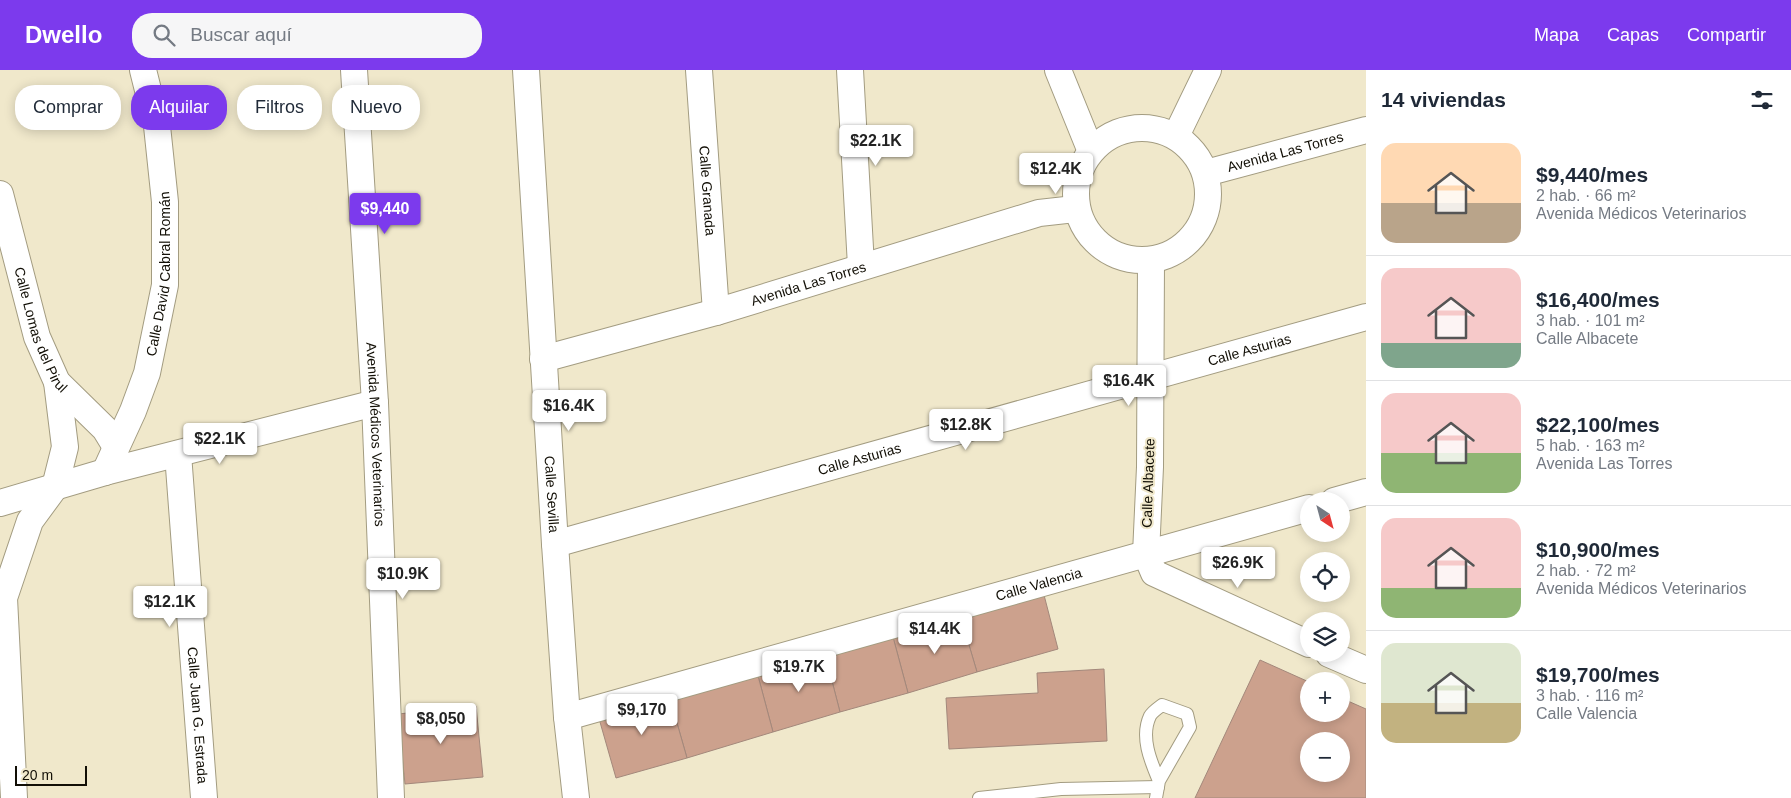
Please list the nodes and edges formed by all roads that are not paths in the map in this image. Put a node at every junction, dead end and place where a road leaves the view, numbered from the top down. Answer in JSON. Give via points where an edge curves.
{"nodes":[{"id":1,"x":143,"y":70,"type":"edge"},
{"id":2,"x":354,"y":70,"type":"edge"},
{"id":3,"x":526,"y":70,"type":"edge"},
{"id":4,"x":699,"y":70,"type":"edge"},
{"id":5,"x":850,"y":70,"type":"edge"},
{"id":6,"x":1058,"y":70,"type":"edge"},
{"id":7,"x":1208,"y":70,"type":"edge"},
{"id":8,"x":1366,"y":130,"type":"edge"},
{"id":9,"x":1176,"y":136,"type":"junction"},
{"id":10,"x":1090,"y":149,"type":"junction"},
{"id":11,"x":1206,"y":173,"type":"junction"},
{"id":12,"x":0,"y":194,"type":"edge"},
{"id":13,"x":1075,"y":209,"type":"junction"},
{"id":14,"x":1151,"y":261,"type":"junction"},
{"id":15,"x":861,"y":266,"type":"junction"},
{"id":16,"x":716,"y":312,"type":"junction"},
{"id":17,"x":1366,"y":317,"type":"edge"},
{"id":18,"x":543,"y":360,"type":"junction"},
{"id":19,"x":1150,"y":378,"type":"junction"},
{"id":20,"x":58,"y":382,"type":"junction"},
{"id":21,"x":374,"y":403,"type":"junction"},
{"id":22,"x":116,"y":447,"type":"junction"},
{"id":23,"x":178,"y":454,"type":"junction"},
{"id":24,"x":105,"y":472,"type":"junction"},
{"id":25,"x":55,"y":487,"type":"junction"},
{"id":26,"x":1366,"y":492,"type":"edge"},
{"id":27,"x":1350,"y":496,"type":"edge"},
{"id":28,"x":0,"y":503,"type":"edge"},
{"id":29,"x":1300,"y":511,"type":"edge"},
{"id":30,"x":555,"y":544,"type":"junction"},
{"id":31,"x":1146,"y":554,"type":"junction"},
{"id":32,"x":1300,"y":640,"type":"edge"},
{"id":33,"x":1348,"y":662,"type":"edge"},
{"id":34,"x":1366,"y":670,"type":"edge"},
{"id":35,"x":567,"y":717,"type":"junction"},
{"id":36,"x":1158,"y":789,"type":"edge"},
{"id":37,"x":1096,"y":794,"type":"edge"},
{"id":38,"x":14,"y":798,"type":"edge"},
{"id":39,"x":204,"y":798,"type":"edge"},
{"id":40,"x":391,"y":798,"type":"edge"},
{"id":41,"x":576,"y":798,"type":"edge"},
{"id":42,"x":979,"y":798,"type":"edge"}],
"edges":[{"from":1,"to":22,"type":"street","name":"Calle David Cabral Román","via":[[157,126],[165,202],[165,285],[147,373]]},
{"from":2,"to":21,"type":"street","name":"Avenida Médicos Veterinarios"},
{"from":3,"to":18,"type":"street","name":"Calle Sevilla"},
{"from":4,"to":16,"type":"street","name":"Calle Granada"},
{"from":5,"to":15,"type":"street"},
{"from":6,"to":10,"type":"street"},
{"from":7,"to":9,"type":"street"},
{"from":8,"to":11,"type":"street","name":"Avenida Las Torres"},
{"from":9,"to":10,"type":"street","via":[[1142,127],[1107,136]]},
{"from":9,"to":11,"type":"street","via":[[1196,154]]},
{"from":10,"to":13,"type":"street","via":[[1078,172]]},
{"from":11,"to":14,"type":"street","via":[[1209,193],[1202,224],[1184,247]]},
{"from":12,"to":20,"type":"street","name":"Calle Lomas del Pirul","via":[[37,337]]},
{"from":13,"to":14,"type":"street","via":[[1091,239],[1116,257]]},
{"from":13,"to":15,"type":"street","name":"Avenida Las Torres","via":[[1039,213]]},
{"from":14,"to":19,"type":"street","name":"Calle Albacete"},
{"from":15,"to":16,"type":"street","name":"Avenida Las Torres"},
{"from":16,"to":18,"type":"street","name":"Avenida Las Torres"},
{"from":17,"to":19,"type":"street","name":"Calle Asturias"},
{"from":18,"to":30,"type":"street","name":"Calle Sevilla"},
{"from":19,"to":30,"type":"street","name":"Calle Asturias"},
{"from":19,"to":31,"type":"street","name":"Calle Albacete"},
{"from":20,"to":22,"type":"street","name":"Calle Lomas del Pirul","via":[[105,429]]},
{"from":20,"to":25,"type":"street","via":[[65,447]]},
{"from":21,"to":23,"type":"street"},
{"from":21,"to":40,"type":"street","name":"Avenida Médicos Veterinarios"},
{"from":22,"to":24,"type":"street","name":"Calle David Cabral Román"},
{"from":23,"to":24,"type":"street"},
{"from":23,"to":39,"type":"street","name":"Calle Juan G. Estrada"},
{"from":24,"to":25,"type":"street"},
{"from":25,"to":28,"type":"street"},
{"from":25,"to":38,"type":"street","via":[[30,520],[4,598]]},
{"from":26,"to":27,"type":"street"},
{"from":29,"to":31,"type":"street","name":"Calle Valencia"},
{"from":30,"to":35,"type":"street","name":"Calle Sevilla"},
{"from":31,"to":32,"type":"street","via":[[1154,573]]},
{"from":31,"to":35,"type":"street","name":"Calle Valencia"},
{"from":33,"to":34,"type":"street"},
{"from":35,"to":41,"type":"street","name":"Calle Sevilla"},
{"from":36,"to":36,"type":"lane","via":[[1190,727],[1187,714],[1162,705],[1150,715],[1146,737]]},
{"from":36,"to":37,"type":"lane"},
{"from":37,"to":42,"type":"lane","via":[[1061,789]]}]}
